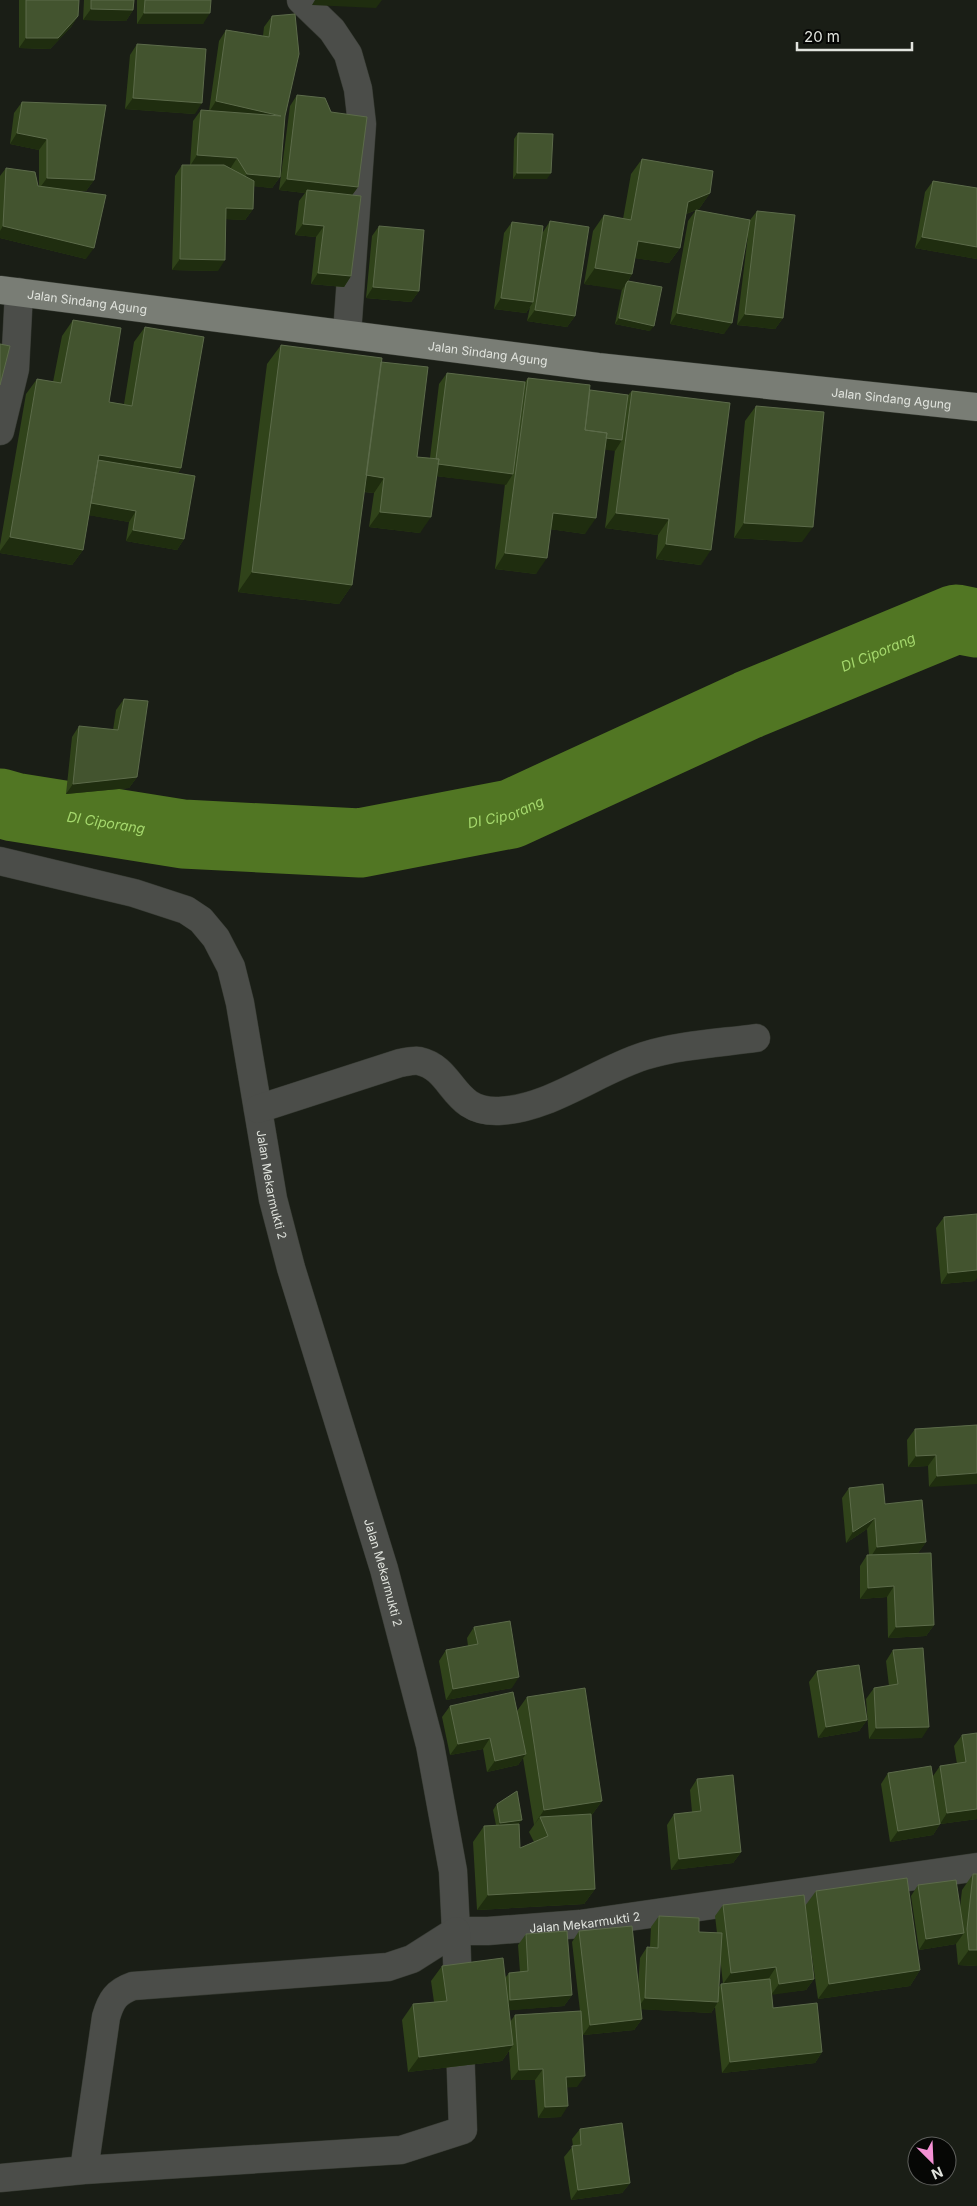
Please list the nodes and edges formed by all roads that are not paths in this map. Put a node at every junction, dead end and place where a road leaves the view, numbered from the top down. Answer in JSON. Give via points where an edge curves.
{"nodes":[{"id":1,"x":301,"y":0,"type":"edge"},
{"id":2,"x":9,"y":291,"type":"edge"},
{"id":3,"x":347,"y":334,"type":"junction"},
{"id":4,"x":977,"y":406,"type":"edge"},
{"id":5,"x":0,"y":431,"type":"edge"},
{"id":6,"x":0,"y":861,"type":"edge"},
{"id":7,"x":756,"y":1038,"type":"dead end"},
{"id":8,"x":258,"y":1109,"type":"junction"},
{"id":9,"x":977,"y":1867,"type":"edge"},
{"id":10,"x":456,"y":1931,"type":"junction"},
{"id":11,"x":84,"y":2170,"type":"junction"},
{"id":12,"x":0,"y":2178,"type":"edge"}],
"edges":[{"from":1,"to":3,"type":"street","via":[[332,30],[348,54],[358,89],[362,124]]},
{"from":2,"to":3,"type":"main road","name":"Jalan Sindang Agung"},
{"from":2,"to":5,"type":"street","via":[[15,370]]},
{"from":3,"to":4,"type":"main road","name":"Jalan Sindang Agung","via":[[598,367]]},
{"from":6,"to":8,"type":"street","name":"Jalan Mekarmukti 2","via":[[134,893],[186,910],[201,920],[216,938],[231,968]]},
{"from":7,"to":8,"type":"street","via":[[643,1056],[532,1105],[499,1111],[474,1109],[436,1068],[418,1060]]},
{"from":8,"to":10,"type":"street","name":"Jalan Mekarmukti 2","via":[[273,1199],[291,1268],[384,1569],[430,1745],[452,1871]]},
{"from":9,"to":10,"type":"street","name":"Jalan Mekarmukti 2","via":[[580,1924]]},
{"from":10,"to":11,"type":"street","via":[[412,1959],[388,1967],[133,1986],[122,1990],[110,2004],[106,2017]]},
{"from":10,"to":11,"type":"street","via":[[463,2130],[401,2150]]},
{"from":11,"to":12,"type":"street"}]}
